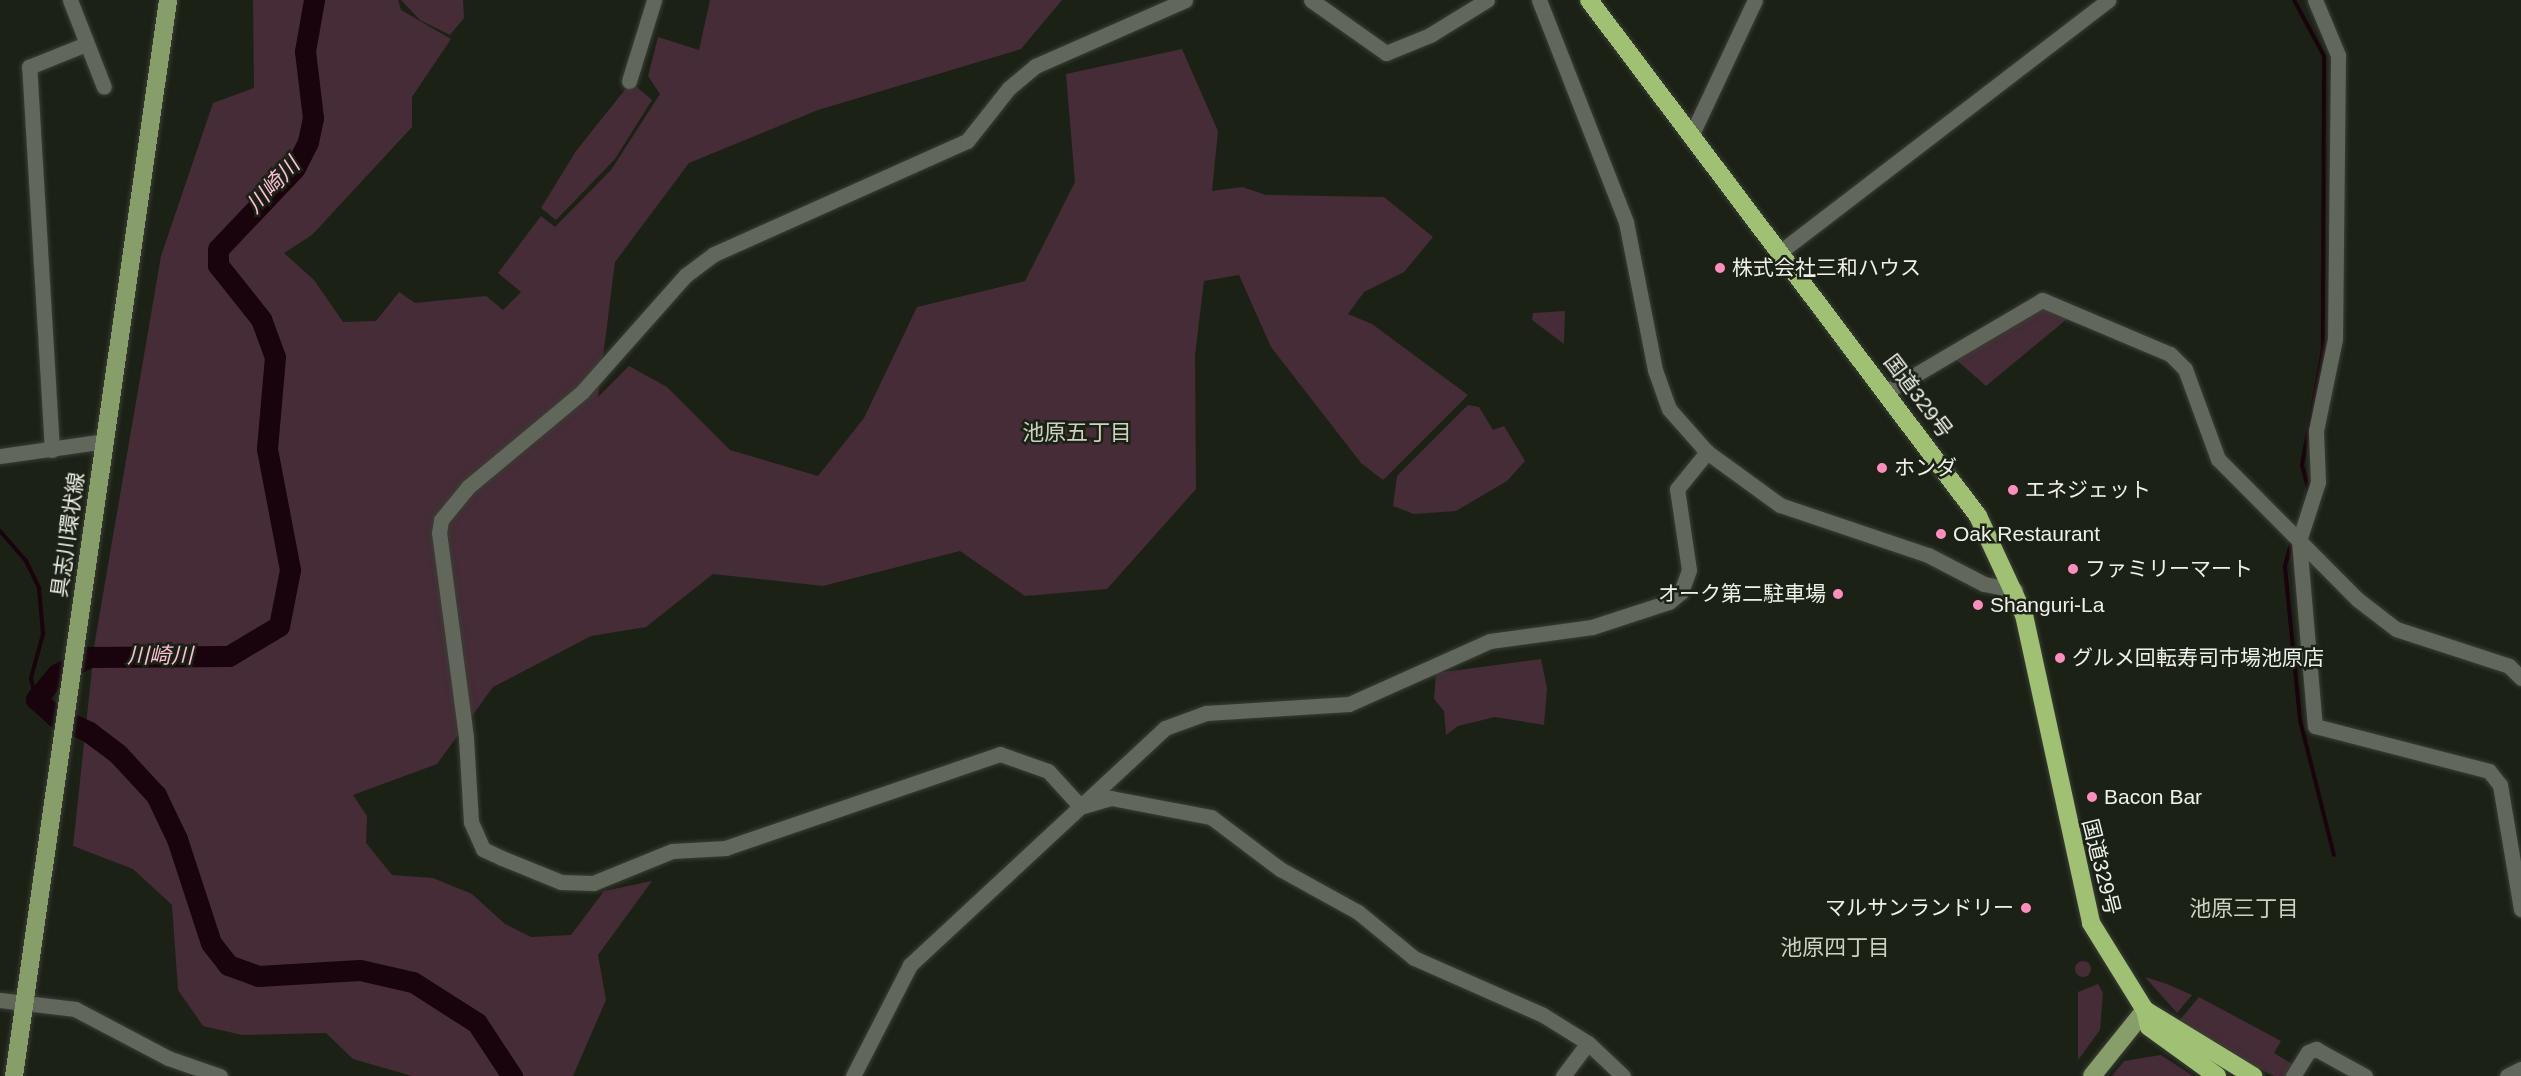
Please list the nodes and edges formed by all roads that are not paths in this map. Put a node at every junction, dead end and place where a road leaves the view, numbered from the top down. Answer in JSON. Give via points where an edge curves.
{"nodes":[{"id":1,"x":70,"y":0,"type":"edge"},
{"id":2,"x":168,"y":0,"type":"edge"},
{"id":3,"x":654,"y":0,"type":"edge"},
{"id":4,"x":1185,"y":0,"type":"edge"},
{"id":5,"x":1311,"y":0,"type":"edge"},
{"id":6,"x":1487,"y":0,"type":"edge"},
{"id":7,"x":1539,"y":0,"type":"edge"},
{"id":8,"x":1589,"y":0,"type":"edge"},
{"id":9,"x":1755,"y":0,"type":"edge"},
{"id":10,"x":2108,"y":0,"type":"edge"},
{"id":11,"x":2315,"y":0,"type":"edge"},
{"id":12,"x":86,"y":44,"type":"junction"},
{"id":13,"x":629,"y":81,"type":"dead end"},
{"id":14,"x":104,"y":87,"type":"dead end"},
{"id":15,"x":1691,"y":136,"type":"junction"},
{"id":16,"x":1780,"y":252,"type":"junction"},
{"id":17,"x":1886,"y":392,"type":"junction"},
{"id":18,"x":105,"y":441,"type":"junction"},
{"id":19,"x":52,"y":450,"type":"junction"},
{"id":20,"x":1707,"y":452,"type":"junction"},
{"id":21,"x":0,"y":456,"type":"edge"},
{"id":22,"x":2295,"y":537,"type":"junction"},
{"id":23,"x":2014,"y":590,"type":"junction"},
{"id":24,"x":2521,"y":678,"type":"edge"},
{"id":25,"x":1080,"y":806,"type":"junction"},
{"id":26,"x":2521,"y":909,"type":"edge"},
{"id":27,"x":0,"y":1000,"type":"edge"},
{"id":28,"x":22,"y":1001,"type":"junction"},
{"id":29,"x":2145,"y":1010,"type":"junction"},
{"id":30,"x":1588,"y":1043,"type":"junction"},
{"id":31,"x":2521,"y":1069,"type":"edge"},
{"id":32,"x":14,"y":1076,"type":"edge"},
{"id":33,"x":220,"y":1076,"type":"edge"},
{"id":34,"x":853,"y":1076,"type":"edge"},
{"id":35,"x":1563,"y":1076,"type":"edge"},
{"id":36,"x":1623,"y":1076,"type":"edge"},
{"id":37,"x":2092,"y":1076,"type":"edge"},
{"id":38,"x":2217,"y":1076,"type":"edge"},
{"id":39,"x":2253,"y":1076,"type":"edge"},
{"id":40,"x":2293,"y":1076,"type":"edge"},
{"id":41,"x":2365,"y":1076,"type":"edge"},
{"id":42,"x":2507,"y":1076,"type":"edge"}],
"edges":[{"from":1,"to":12,"type":"street"},
{"from":2,"to":18,"type":"main road","name":"具志川環状線"},
{"from":3,"to":13,"type":"street"},
{"from":4,"to":25,"type":"street","via":[[1035,66],[1009,88],[967,141],[714,254],[686,275],[582,392],[468,487],[441,520],[439,533],[472,830],[483,849],[502,858],[561,882],[592,883],[672,851],[726,848],[1000,754],[1048,771]]},
{"from":5,"to":6,"type":"street","via":[[1386,53],[1430,35]]},
{"from":7,"to":20,"type":"street","via":[[1626,222],[1663,399]]},
{"from":8,"to":15,"type":"highway","name":"国道329号"},
{"from":9,"to":15,"type":"street"},
{"from":10,"to":16,"type":"street"},
{"from":11,"to":22,"type":"street","via":[[2338,55],[2337,299],[2316,431],[2318,482]]},
{"from":12,"to":14,"type":"street"},
{"from":12,"to":19,"type":"street","via":[[29,67]]},
{"from":15,"to":16,"type":"highway","name":"国道329号"},
{"from":16,"to":17,"type":"highway","name":"国道329号"},
{"from":17,"to":22,"type":"street","via":[[2042,300],[2169,354],[2185,369],[2218,459]]},
{"from":17,"to":23,"type":"highway","name":"国道329号","via":[[1968,498]]},
{"from":18,"to":19,"type":"street"},
{"from":18,"to":28,"type":"main road","name":"具志川環状線"},
{"from":19,"to":21,"type":"street"},
{"from":20,"to":23,"type":"street","via":[[1802,516],[1892,542],[1984,584]]},
{"from":20,"to":25,"type":"street","via":[[1677,489],[1689,570],[1681,592],[1669,602],[1592,627],[1490,641],[1349,704],[1183,719],[1159,734]]},
{"from":22,"to":24,"type":"street","via":[[2396,629],[2509,666]]},
{"from":22,"to":26,"type":"street","via":[[2315,726],[2489,771],[2500,785]]},
{"from":23,"to":29,"type":"highway","name":"国道329号","via":[[2084,901],[2108,957]]},
{"from":25,"to":30,"type":"street","via":[[1111,798],[1211,817],[1280,869],[1358,912],[1414,958],[1543,1015]]},
{"from":25,"to":34,"type":"street","via":[[910,965]]},
{"from":27,"to":28,"type":"street"},
{"from":28,"to":32,"type":"main road","name":"具志川環状線"},
{"from":28,"to":33,"type":"street","via":[[75,1009],[168,1058]]},
{"from":29,"to":37,"type":"main road"},
{"from":29,"to":38,"type":"highway","name":"国道329号","via":[[2149,1027],[2160,1038]]},
{"from":29,"to":39,"type":"highway","name":"国道329号"},
{"from":30,"to":35,"type":"street"},
{"from":30,"to":36,"type":"street"},
{"from":31,"to":42,"type":"street"},
{"from":40,"to":41,"type":"street","via":[[2308,1052],[2316,1049]]}]}
